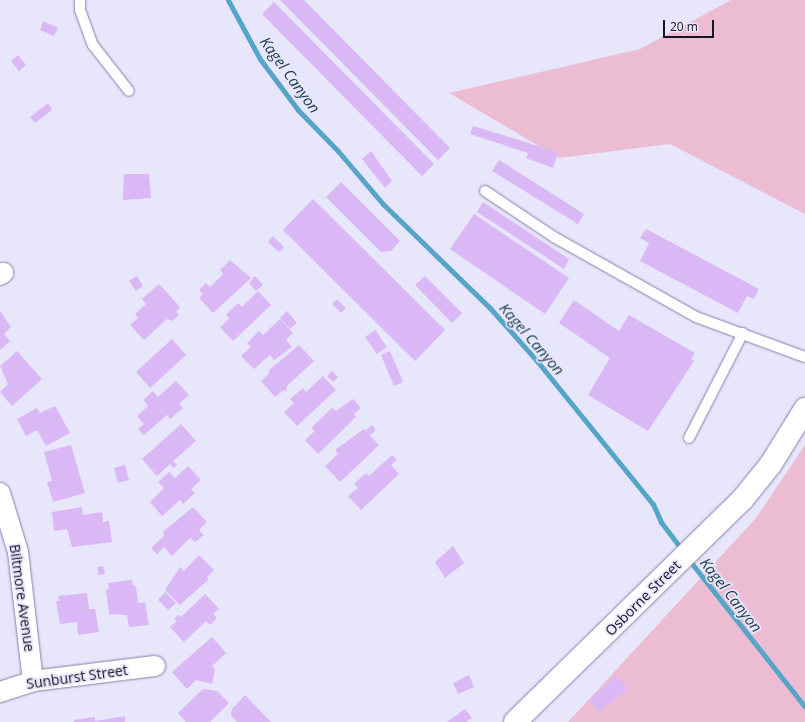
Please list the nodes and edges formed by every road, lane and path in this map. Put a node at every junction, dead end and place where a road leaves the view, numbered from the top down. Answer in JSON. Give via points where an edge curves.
{"nodes":[{"id":1,"x":80,"y":0,"type":"edge"},
{"id":2,"x":129,"y":91,"type":"dead end"},
{"id":3,"x":485,"y":192,"type":"dead end"},
{"id":4,"x":743,"y":333,"type":"junction"},
{"id":5,"x":805,"y":357,"type":"edge"},
{"id":6,"x":805,"y":409,"type":"edge"},
{"id":7,"x":689,"y":438,"type":"dead end"},
{"id":8,"x":0,"y":493,"type":"edge"},
{"id":9,"x":155,"y":666,"type":"dead end"},
{"id":10,"x":33,"y":681,"type":"junction"},
{"id":11,"x":0,"y":692,"type":"edge"},
{"id":12,"x":515,"y":722,"type":"edge"}],
"edges":[{"from":1,"to":2,"type":"lane","via":[[80,10],[93,45]]},
{"from":3,"to":4,"type":"lane","via":[[554,237],[696,317]]},
{"from":4,"to":5,"type":"lane"},
{"from":4,"to":7,"type":"lane"},
{"from":6,"to":12,"type":"main road","name":"Osborne Street","via":[[771,464],[742,500]]},
{"from":8,"to":10,"type":"street","name":"Biltmore Avenue","via":[[18,552]]},
{"from":9,"to":10,"type":"street","name":"Sunburst Street"},
{"from":10,"to":11,"type":"street","name":"Sunburst Street"}]}
